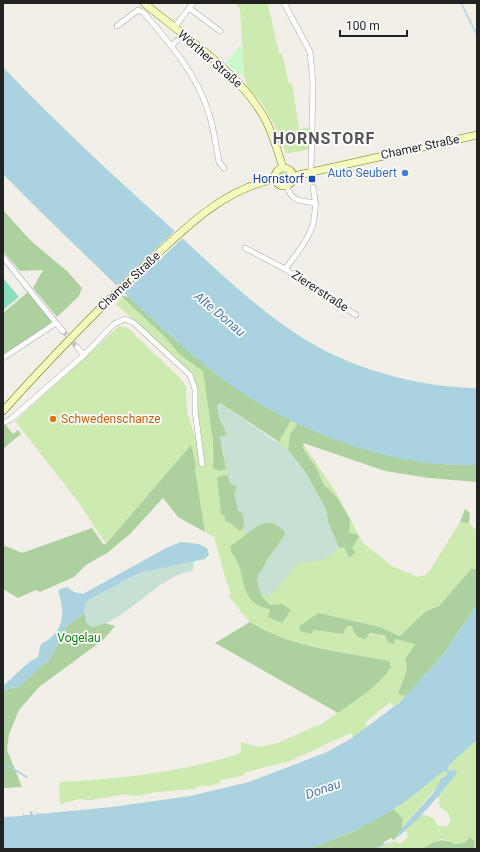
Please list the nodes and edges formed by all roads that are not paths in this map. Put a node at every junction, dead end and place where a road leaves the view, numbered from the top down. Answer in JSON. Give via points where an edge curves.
{"nodes":[{"id":1,"x":144,"y":3,"type":"edge"},
{"id":2,"x":193,"y":3,"type":"edge"},
{"id":3,"x":284,"y":3,"type":"edge"},
{"id":4,"x":189,"y":8,"type":"junction"},
{"id":5,"x":117,"y":26,"type":"dead end"},
{"id":6,"x":174,"y":28,"type":"junction"},
{"id":7,"x":220,"y":31,"type":"dead end"},
{"id":8,"x":182,"y":35,"type":"junction"},
{"id":9,"x":171,"y":46,"type":"junction"},
{"id":10,"x":477,"y":135,"type":"edge"},
{"id":11,"x":224,"y":168,"type":"dead end"},
{"id":12,"x":283,"y":168,"type":"junction"},
{"id":13,"x":302,"y":174,"type":"junction"},
{"id":14,"x":275,"y":180,"type":"junction"},
{"id":15,"x":287,"y":186,"type":"junction"},
{"id":16,"x":313,"y":187,"type":"dead end"},
{"id":17,"x":316,"y":203,"type":"junction"},
{"id":18,"x":245,"y":248,"type":"dead end"},
{"id":19,"x":3,"y":257,"type":"edge"},
{"id":20,"x":285,"y":268,"type":"junction"},
{"id":21,"x":356,"y":315,"type":"dead end"},
{"id":22,"x":56,"y":322,"type":"junction"},
{"id":23,"x":63,"y":331,"type":"tunnel mouth"},
{"id":24,"x":77,"y":347,"type":"tunnel mouth"},
{"id":25,"x":84,"y":355,"type":"junction"},
{"id":26,"x":3,"y":358,"type":"edge"},
{"id":27,"x":3,"y":411,"type":"edge"},
{"id":28,"x":3,"y":423,"type":"edge"},
{"id":29,"x":202,"y":464,"type":"dead end"}],
"edges":[{"from":1,"to":6,"type":"main road","name":"Wörther Straße"},
{"from":2,"to":4,"type":"street"},
{"from":3,"to":13,"type":"street","via":[[310,52],[313,83]]},
{"from":4,"to":6,"type":"street"},
{"from":4,"to":7,"type":"street"},
{"from":5,"to":9,"type":"street","via":[[138,10],[143,12]]},
{"from":6,"to":8,"type":"main road","name":"Wörther Straße"},
{"from":8,"to":9,"type":"street"},
{"from":8,"to":12,"type":"main road","name":"Wörther Straße","via":[[230,74],[254,101],[270,128]]},
{"from":9,"to":11,"type":"street","via":[[205,101],[220,162]]},
{"from":10,"to":13,"type":"main road","name":"Chamer Straße"},
{"from":12,"to":13,"type":"main road"},
{"from":12,"to":14,"type":"main road","via":[[276,173]]},
{"from":13,"to":15,"type":"main road"},
{"from":14,"to":15,"type":"main road","via":[[278,184]]},
{"from":14,"to":27,"type":"main road","name":"Chamer Straße","via":[[230,195],[195,219],[104,304]]},
{"from":15,"to":17,"type":"street","via":[[293,199]]},
{"from":16,"to":17,"type":"street","name":"Ziererstraße"},
{"from":17,"to":20,"type":"street","name":"Ziererstraße","via":[[310,233]]},
{"from":18,"to":20,"type":"street"},
{"from":19,"to":22,"type":"street"},
{"from":20,"to":21,"type":"street","name":"Ziererstraße"},
{"from":22,"to":23,"type":"street"},
{"from":22,"to":26,"type":"street"},
{"from":24,"to":25,"type":"street"},
{"from":25,"to":28,"type":"street","via":[[11,419]]},
{"from":25,"to":29,"type":"street","via":[[114,324],[125,319],[134,323],[184,367],[194,385]]}]}
